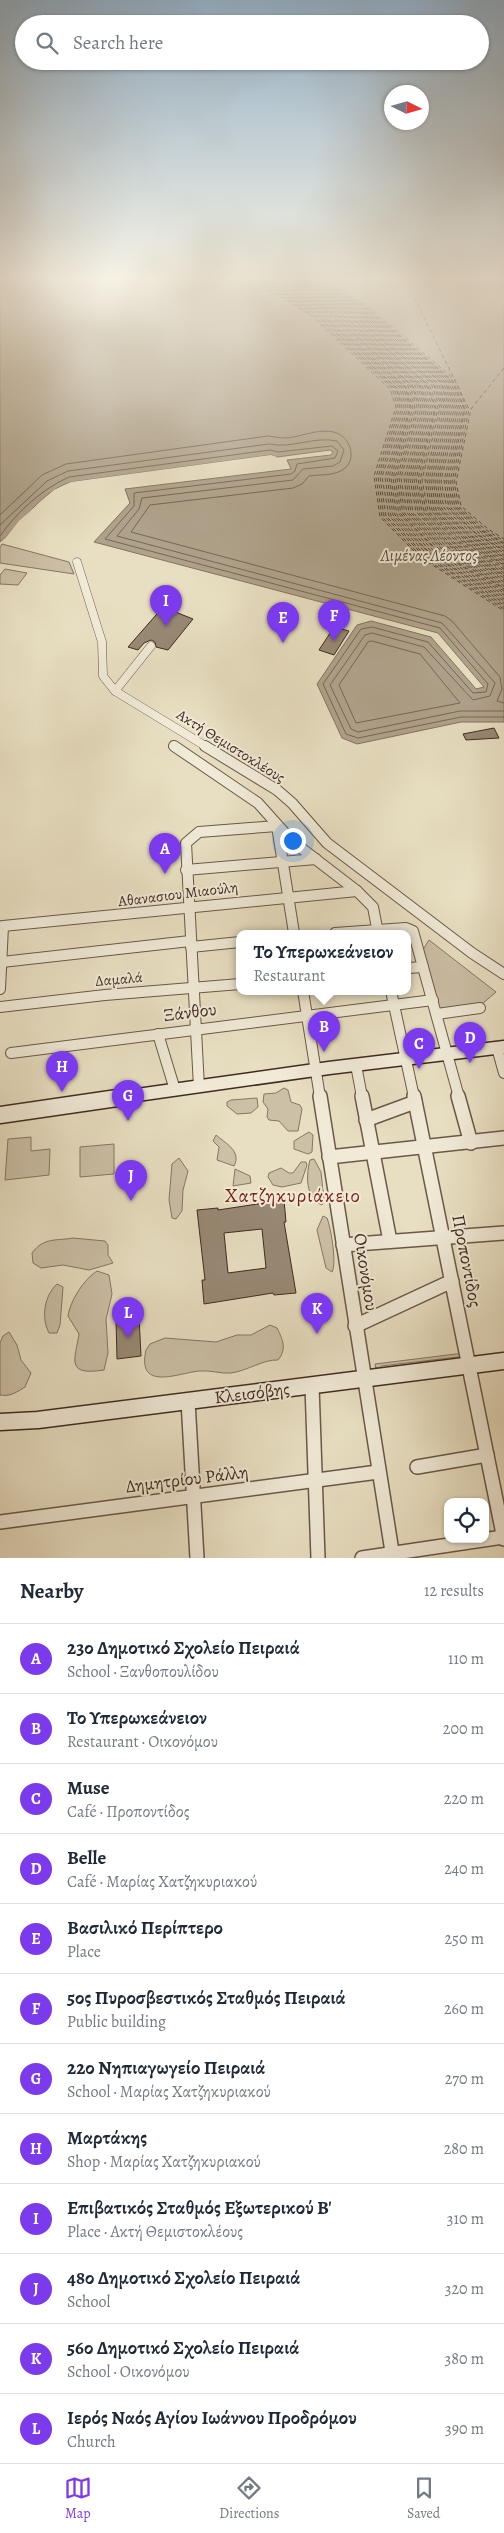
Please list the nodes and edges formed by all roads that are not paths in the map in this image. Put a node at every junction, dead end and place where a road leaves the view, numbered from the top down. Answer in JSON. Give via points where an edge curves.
{"nodes":[{"id":1,"x":77,"y":562,"type":"dead end"},
{"id":2,"x":151,"y":646,"type":"dead end"},
{"id":3,"x":115,"y":691,"type":"junction"},
{"id":4,"x":174,"y":746,"type":"dead end"},
{"id":5,"x":277,"y":826,"type":"junction"},
{"id":6,"x":316,"y":859,"type":"junction"},
{"id":7,"x":282,"y":862,"type":"junction"},
{"id":8,"x":186,"y":870,"type":"junction"},
{"id":9,"x":358,"y":891,"type":"junction"},
{"id":10,"x":288,"y":897,"type":"junction"},
{"id":11,"x":188,"y":909,"type":"junction"},
{"id":12,"x":1,"y":924,"type":"edge"},
{"id":13,"x":294,"y":930,"type":"edge"},
{"id":14,"x":378,"y":930,"type":"edge"},
{"id":15,"x":387,"y":930,"type":"edge"},
{"id":16,"x":410,"y":930,"type":"edge"},
{"id":17,"x":411,"y":930,"type":"edge"},
{"id":18,"x":236,"y":942,"type":"edge"},
{"id":19,"x":190,"y":944,"type":"junction"},
{"id":20,"x":2,"y":962,"type":"junction"},
{"id":21,"x":424,"y":967,"type":"junction"},
{"id":22,"x":411,"y":968,"type":"edge"},
{"id":23,"x":504,"y":974,"type":"edge"},
{"id":24,"x":236,"y":984,"type":"edge"},
{"id":25,"x":194,"y":988,"type":"junction"},
{"id":26,"x":0,"y":989,"type":"edge"},
{"id":27,"x":304,"y":995,"type":"edge"},
{"id":28,"x":392,"y":995,"type":"edge"},
{"id":29,"x":433,"y":1000,"type":"junction"},
{"id":30,"x":394,"y":1004,"type":"junction"},
{"id":31,"x":0,"y":1007,"type":"edge"},
{"id":32,"x":480,"y":1008,"type":"dead end"},
{"id":33,"x":437,"y":1014,"type":"junction"},
{"id":34,"x":306,"y":1015,"type":"junction"},
{"id":35,"x":196,"y":1029,"type":"junction"},
{"id":36,"x":158,"y":1034,"type":"junction"},
{"id":37,"x":501,"y":1048,"type":"edge"},
{"id":38,"x":11,"y":1052,"type":"dead end"},
{"id":39,"x":448,"y":1054,"type":"junction"},
{"id":40,"x":406,"y":1059,"type":"junction"},
{"id":41,"x":356,"y":1065,"type":"junction"},
{"id":42,"x":316,"y":1070,"type":"junction"},
{"id":43,"x":504,"y":1072,"type":"edge"},
{"id":44,"x":199,"y":1087,"type":"junction"},
{"id":45,"x":174,"y":1090,"type":"junction"},
{"id":46,"x":415,"y":1102,"type":"junction"},
{"id":47,"x":0,"y":1115,"type":"edge"},
{"id":48,"x":366,"y":1120,"type":"junction"},
{"id":49,"x":504,"y":1138,"type":"edge"},
{"id":50,"x":471,"y":1142,"type":"junction"},
{"id":51,"x":426,"y":1148,"type":"junction"},
{"id":52,"x":373,"y":1153,"type":"junction"},
{"id":53,"x":330,"y":1157,"type":"junction"},
{"id":54,"x":504,"y":1233,"type":"edge"},
{"id":55,"x":443,"y":1236,"type":"junction"},
{"id":56,"x":390,"y":1241,"type":"junction"},
{"id":57,"x":343,"y":1245,"type":"junction"},
{"id":58,"x":452,"y":1282,"type":"junction"},
{"id":59,"x":356,"y":1326,"type":"junction"},
{"id":60,"x":504,"y":1361,"type":"edge"},
{"id":61,"x":469,"y":1365,"type":"junction"},
{"id":62,"x":363,"y":1378,"type":"junction"},
{"id":63,"x":312,"y":1386,"type":"junction"},
{"id":64,"x":188,"y":1401,"type":"junction"},
{"id":65,"x":0,"y":1422,"type":"edge"},
{"id":66,"x":487,"y":1455,"type":"junction"},
{"id":67,"x":417,"y":1467,"type":"dead end"},
{"id":68,"x":378,"y":1472,"type":"junction"},
{"id":69,"x":315,"y":1481,"type":"junction"},
{"id":70,"x":194,"y":1497,"type":"junction"},
{"id":71,"x":0,"y":1522,"type":"edge"},
{"id":72,"x":503,"y":1538,"type":"edge"},
{"id":73,"x":392,"y":1556,"type":"edge"},
{"id":74,"x":196,"y":1558,"type":"edge"},
{"id":75,"x":318,"y":1558,"type":"edge"},
{"id":76,"x":362,"y":1558,"type":"edge"}],
"edges":[{"from":1,"to":3,"type":"street","name":"Ακτή Θεμιστοκλέους","via":[[102,642],[103,676]]},
{"from":2,"to":3,"type":"street"},
{"from":3,"to":23,"type":"street","name":"Ακτή Θεμιστοκλέους","via":[[277,790],[292,802],[327,843]]},
{"from":4,"to":5,"type":"street","via":[[258,803]]},
{"from":5,"to":6,"type":"street"},
{"from":5,"to":7,"type":"street"},
{"from":5,"to":8,"type":"street","via":[[199,832],[186,843]]},
{"from":6,"to":7,"type":"street"},
{"from":6,"to":9,"type":"street"},
{"from":7,"to":8,"type":"street"},
{"from":7,"to":10,"type":"street"},
{"from":8,"to":11,"type":"street"},
{"from":9,"to":10,"type":"street","name":"Αθανασιου Μιαούλη"},
{"from":9,"to":14,"type":"street","via":[[372,907]]},
{"from":10,"to":11,"type":"street","name":"Αθανασιου Μιαούλη"},
{"from":10,"to":13,"type":"street"},
{"from":11,"to":12,"type":"street","name":"Αθανασιου Μιαούλη"},
{"from":11,"to":19,"type":"street"},
{"from":12,"to":20,"type":"street"},
{"from":15,"to":16,"type":"street"},
{"from":17,"to":21,"type":"street"},
{"from":18,"to":19,"type":"street"},
{"from":19,"to":20,"type":"street"},
{"from":19,"to":25,"type":"street"},
{"from":20,"to":26,"type":"street"},
{"from":21,"to":22,"type":"street"},
{"from":21,"to":29,"type":"street"},
{"from":24,"to":25,"type":"street","name":"Δαμαλά"},
{"from":25,"to":31,"type":"street","name":"Δαμαλά"},
{"from":25,"to":35,"type":"street"},
{"from":27,"to":34,"type":"street","name":"Οικονόμου"},
{"from":28,"to":30,"type":"street","name":"Προποντίδος"},
{"from":29,"to":30,"type":"street","name":"Ξάνθου"},
{"from":29,"to":33,"type":"street"},
{"from":30,"to":34,"type":"street","name":"Ξάνθου"},
{"from":30,"to":40,"type":"street","name":"Προποντίδος"},
{"from":32,"to":33,"type":"street"},
{"from":33,"to":39,"type":"street"},
{"from":34,"to":35,"type":"street","name":"Ξάνθου"},
{"from":34,"to":42,"type":"street","name":"Οικονόμου"},
{"from":35,"to":36,"type":"street","name":"Ξάνθου"},
{"from":35,"to":44,"type":"street"},
{"from":36,"to":38,"type":"street","name":"Ξάνθου"},
{"from":36,"to":45,"type":"street"},
{"from":37,"to":39,"type":"street"},
{"from":37,"to":43,"type":"street"},
{"from":39,"to":40,"type":"street"},
{"from":39,"to":50,"type":"street"},
{"from":40,"to":41,"type":"street"},
{"from":40,"to":46,"type":"street","name":"Προποντίδος"},
{"from":41,"to":42,"type":"street"},
{"from":41,"to":48,"type":"street"},
{"from":42,"to":44,"type":"street"},
{"from":42,"to":53,"type":"street","name":"Οικονόμου"},
{"from":44,"to":45,"type":"street"},
{"from":45,"to":47,"type":"street"},
{"from":46,"to":48,"type":"street"},
{"from":46,"to":51,"type":"street","name":"Προποντίδος"},
{"from":48,"to":52,"type":"street"},
{"from":49,"to":50,"type":"street"},
{"from":50,"to":51,"type":"street"},
{"from":51,"to":52,"type":"street"},
{"from":51,"to":55,"type":"street","name":"Προποντίδος"},
{"from":52,"to":53,"type":"street"},
{"from":52,"to":56,"type":"street"},
{"from":53,"to":57,"type":"street","name":"Οικονόμου"},
{"from":54,"to":55,"type":"street"},
{"from":55,"to":56,"type":"street"},
{"from":55,"to":58,"type":"street","name":"Προποντίδος"},
{"from":56,"to":57,"type":"street"},
{"from":57,"to":59,"type":"street","name":"Οικονόμου"},
{"from":58,"to":59,"type":"street"},
{"from":58,"to":61,"type":"street","name":"Προποντίδος"},
{"from":59,"to":62,"type":"street","name":"Οικονόμου"},
{"from":60,"to":61,"type":"street","name":"Κλεισόβης"},
{"from":61,"to":62,"type":"street","name":"Κλεισόβης"},
{"from":61,"to":66,"type":"street","name":"Προποντίδος"},
{"from":62,"to":63,"type":"street","name":"Κλεισόβης"},
{"from":62,"to":68,"type":"street","name":"Οικονόμου"},
{"from":63,"to":64,"type":"street","name":"Κλεισόβης"},
{"from":63,"to":69,"type":"street"},
{"from":64,"to":65,"type":"street","name":"Κλεισόβης"},
{"from":64,"to":70,"type":"street"},
{"from":66,"to":67,"type":"street"},
{"from":66,"to":72,"type":"street","name":"Προποντίδος"},
{"from":68,"to":69,"type":"street","name":"Δημητρίου Ράλλη"},
{"from":68,"to":73,"type":"street","name":"Οικονόμου"},
{"from":69,"to":70,"type":"street","name":"Δημητρίου Ράλλη"},
{"from":69,"to":75,"type":"street"},
{"from":70,"to":71,"type":"street","name":"Δημητρίου Ράλλη"},
{"from":70,"to":74,"type":"street"},
{"from":72,"to":73,"type":"street"},
{"from":73,"to":76,"type":"street"}]}
